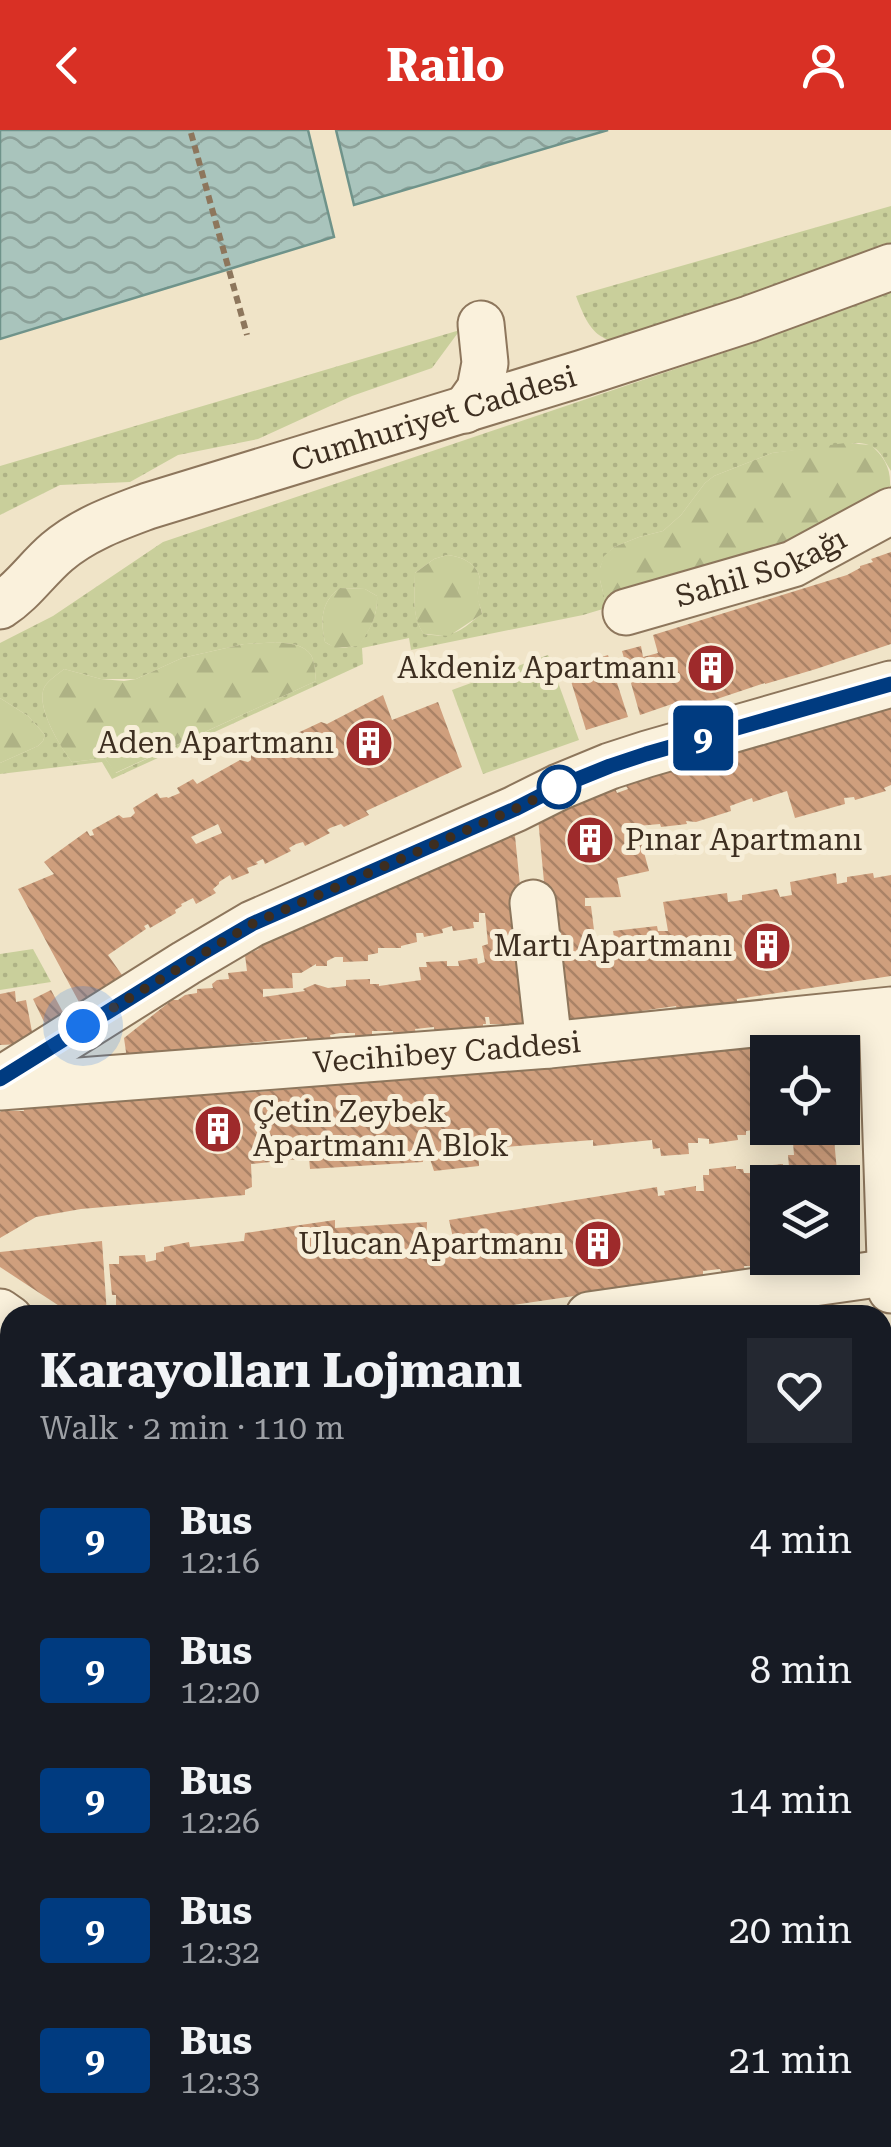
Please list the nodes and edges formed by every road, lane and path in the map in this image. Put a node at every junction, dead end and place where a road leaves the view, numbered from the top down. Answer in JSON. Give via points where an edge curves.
{"nodes":[{"id":1,"x":191,"y":133,"type":"dead end"},
{"id":2,"x":891,"y":268,"type":"edge"},
{"id":3,"x":481,"y":324,"type":"dead end"},
{"id":4,"x":246,"y":335,"type":"dead end"},
{"id":5,"x":465,"y":410,"type":"junction"},
{"id":6,"x":891,"y":512,"type":"edge"},
{"id":7,"x":0,"y":606,"type":"edge"},
{"id":8,"x":626,"y":612,"type":"dead end"},
{"id":9,"x":891,"y":684,"type":"edge"},
{"id":10,"x":534,"y":903,"type":"dead end"},
{"id":11,"x":887,"y":1011,"type":"edge"},
{"id":12,"x":549,"y":1045,"type":"junction"},
{"id":13,"x":0,"y":1083,"type":"edge"},
{"id":14,"x":891,"y":1272,"type":"edge"},
{"id":15,"x":891,"y":1290,"type":"edge"},
{"id":16,"x":680,"y":1305,"type":"edge"}],
"edges":[{"from":1,"to":4,"type":"path"},
{"from":2,"to":5,"type":"street","name":"Cumhuriyet Caddesi"},
{"from":3,"to":5,"type":"street","via":[[485,363],[480,389]]},
{"from":5,"to":7,"type":"street","name":"Cumhuriyet Caddesi","via":[[89,529]]},
{"from":6,"to":8,"type":"street","name":"Sahil Sokağı","via":[[793,564]]},
{"from":9,"to":13,"type":"street","via":[[610,766],[252,924]]},
{"from":10,"to":12,"type":"street"},
{"from":11,"to":12,"type":"street","name":"Vecihibey Caddesi"},
{"from":11,"to":14,"type":"street"},
{"from":12,"to":13,"type":"street","name":"Vecihibey Caddesi"},
{"from":14,"to":15,"type":"street"},
{"from":14,"to":16,"type":"street"}]}
